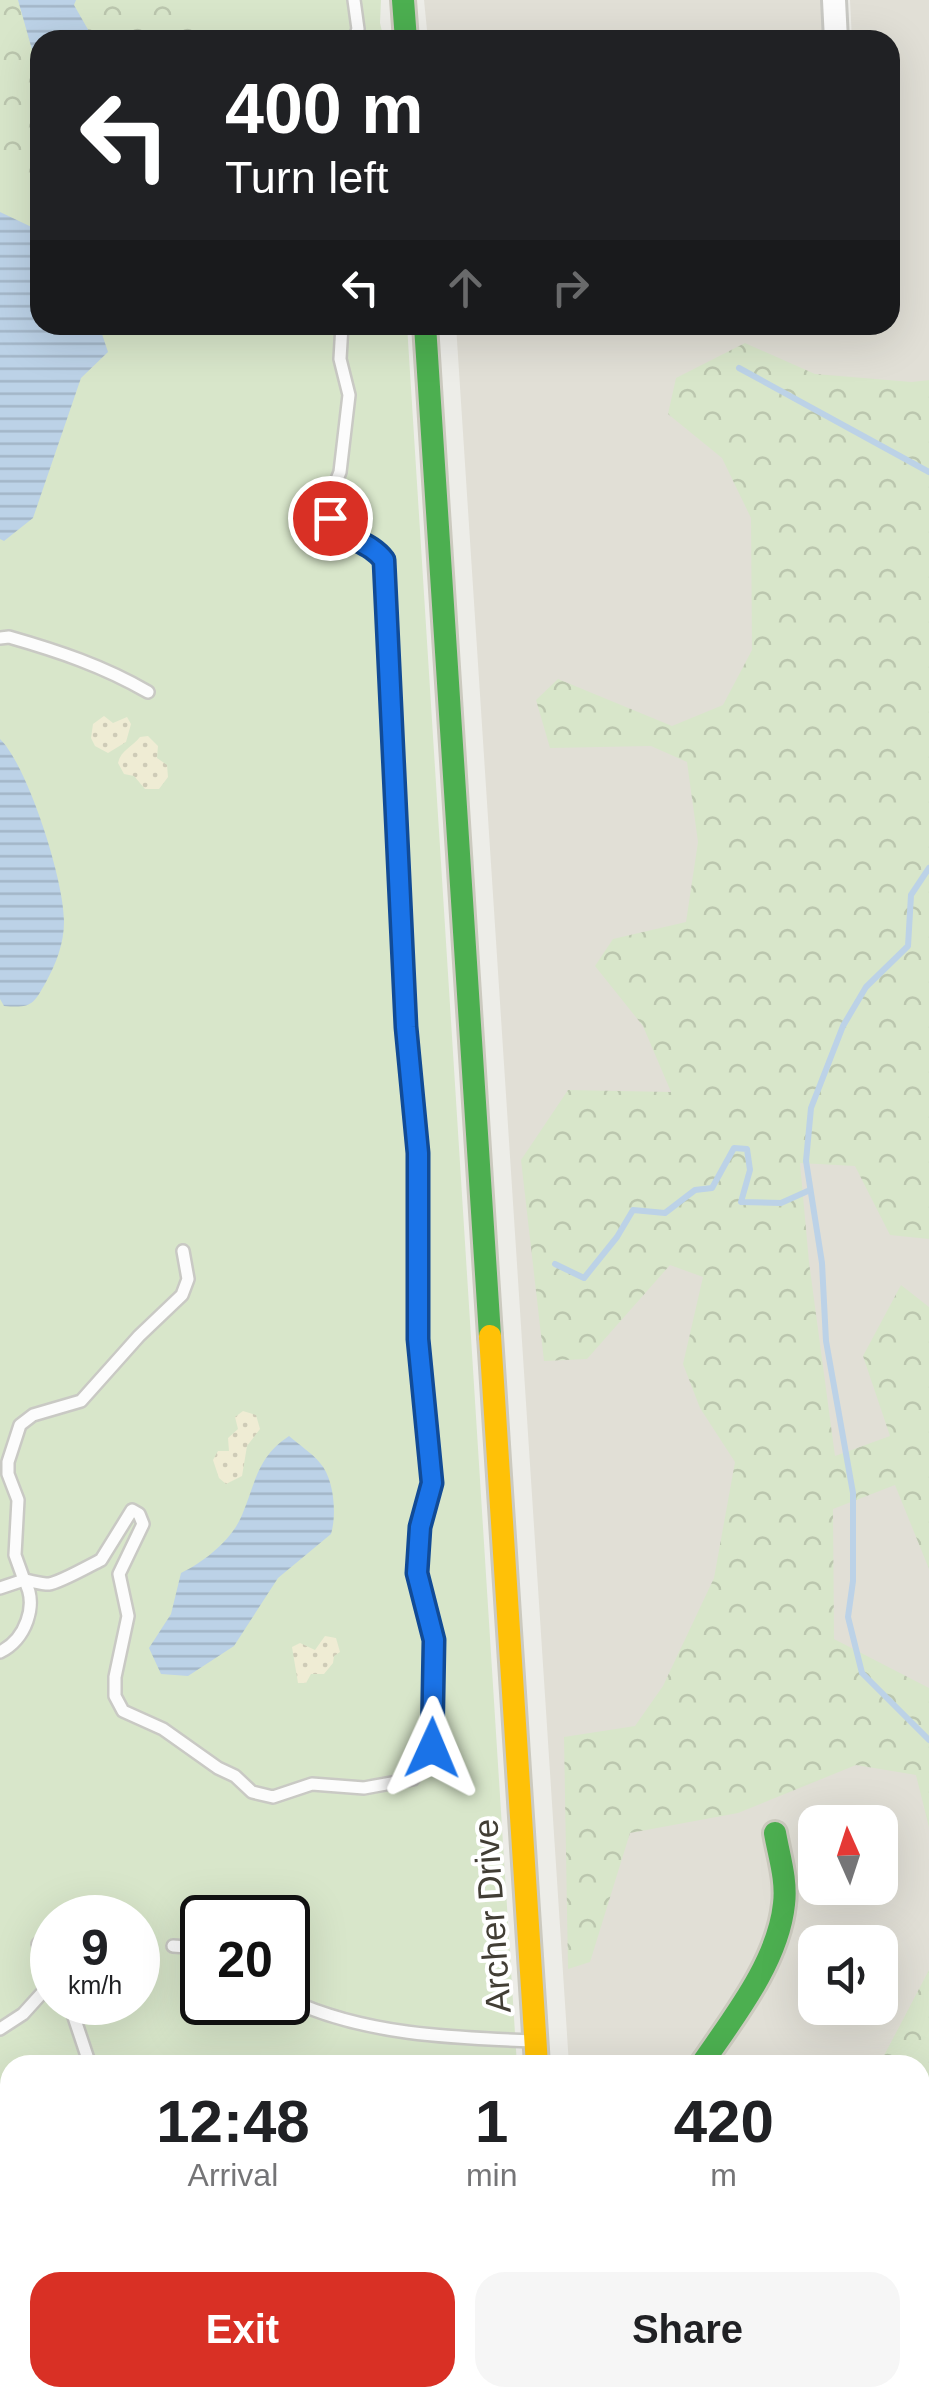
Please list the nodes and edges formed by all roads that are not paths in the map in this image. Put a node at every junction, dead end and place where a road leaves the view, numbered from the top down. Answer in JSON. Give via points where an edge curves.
{"nodes":[{"id":1,"x":354,"y":0,"type":"edge"},
{"id":2,"x":403,"y":0,"type":"edge"},
{"id":3,"x":834,"y":0,"type":"edge"},
{"id":4,"x":357,"y":30,"type":"edge"},
{"id":5,"x":405,"y":30,"type":"edge"},
{"id":6,"x":836,"y":30,"type":"edge"},
{"id":7,"x":341,"y":335,"type":"edge"},
{"id":8,"x":426,"y":335,"type":"edge"},
{"id":9,"x":0,"y":638,"type":"edge"},
{"id":10,"x":148,"y":692,"type":"dead end"},
{"id":11,"x":183,"y":1251,"type":"dead end"},
{"id":12,"x":97,"y":1562,"type":"junction"},
{"id":13,"x":119,"y":1574,"type":"junction"},
{"id":14,"x":24,"y":1580,"type":"junction"},
{"id":15,"x":0,"y":1588,"type":"edge"},
{"id":16,"x":0,"y":1652,"type":"edge"},
{"id":17,"x":775,"y":1833,"type":"dead end"},
{"id":18,"x":173,"y":1946,"type":"dead end"},
{"id":19,"x":180,"y":1946,"type":"edge"},
{"id":20,"x":30,"y":2005,"type":"edge"},
{"id":21,"x":310,"y":2008,"type":"edge"},
{"id":22,"x":77,"y":2025,"type":"edge"},
{"id":23,"x":0,"y":2029,"type":"edge"},
{"id":24,"x":535,"y":2041,"type":"junction"},
{"id":25,"x":87,"y":2055,"type":"edge"},
{"id":26,"x":536,"y":2055,"type":"edge"},
{"id":27,"x":708,"y":2055,"type":"edge"}],
"edges":[{"from":1,"to":4,"type":"lane"},
{"from":2,"to":5,"type":"street"},
{"from":3,"to":6,"type":"street"},
{"from":7,"to":13,"type":"lane","via":[[349,395],[340,472],[326,504],[337,531],[374,547],[384,560],[418,1153],[418,1339],[432,1483],[417,1573],[434,1640],[432,1748],[424,1764],[394,1784],[312,1784],[274,1797],[252,1792],[124,1711],[115,1696],[128,1616]]},
{"from":8,"to":24,"type":"street","name":"Archer Drive"},
{"from":9,"to":10,"type":"lane","via":[[66,653]]},
{"from":11,"to":14,"type":"lane","via":[[188,1279],[182,1295],[82,1402],[33,1414],[20,1424],[8,1474],[18,1500],[14,1555]]},
{"from":12,"to":13,"type":"lane"},
{"from":12,"to":13,"type":"lane","via":[[132,1510],[143,1524]]},
{"from":12,"to":14,"type":"lane","via":[[49,1584]]},
{"from":14,"to":15,"type":"lane"},
{"from":14,"to":16,"type":"lane","via":[[30,1601],[24,1633]]},
{"from":17,"to":27,"type":"street","via":[[784,1884],[779,1925],[738,2011]]},
{"from":18,"to":19,"type":"lane"},
{"from":20,"to":23,"type":"lane"},
{"from":21,"to":24,"type":"lane","via":[[342,2021],[437,2036]]},
{"from":22,"to":25,"type":"lane"},
{"from":24,"to":26,"type":"street","name":"Archer Drive"}]}
